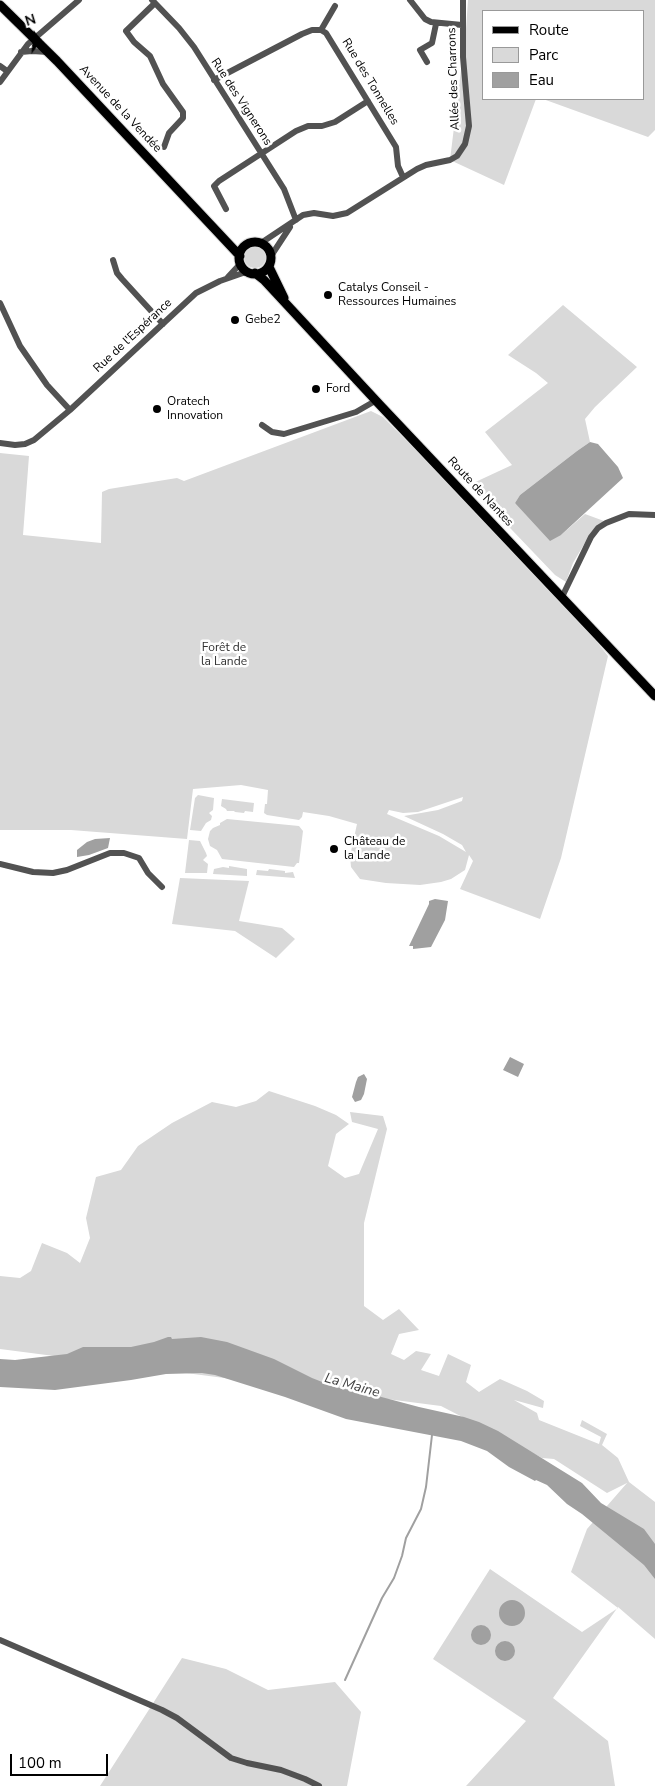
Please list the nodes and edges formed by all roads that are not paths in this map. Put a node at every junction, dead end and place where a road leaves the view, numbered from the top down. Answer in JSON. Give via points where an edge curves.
{"nodes":[{"id":1,"x":79,"y":0,"type":"edge"},
{"id":2,"x":410,"y":0,"type":"edge"},
{"id":3,"x":463,"y":0,"type":"edge"},
{"id":4,"x":153,"y":2,"type":"edge"},
{"id":5,"x":0,"y":5,"type":"edge"},
{"id":6,"x":335,"y":6,"type":"dead end"},
{"id":7,"x":436,"y":24,"type":"junction"},
{"id":8,"x":462,"y":25,"type":"junction"},
{"id":9,"x":321,"y":30,"type":"junction"},
{"id":10,"x":34,"y":38,"type":"junction"},
{"id":11,"x":20,"y":52,"type":"junction"},
{"id":12,"x":49,"y":52,"type":"junction"},
{"id":13,"x":427,"y":62,"type":"dead end"},
{"id":14,"x":0,"y":66,"type":"edge"},
{"id":15,"x":7,"y":71,"type":"junction"},
{"id":16,"x":214,"y":80,"type":"junction"},
{"id":17,"x":0,"y":82,"type":"edge"},
{"id":18,"x":368,"y":101,"type":"junction"},
{"id":19,"x":164,"y":147,"type":"dead end"},
{"id":20,"x":261,"y":154,"type":"junction"},
{"id":21,"x":403,"y":177,"type":"junction"},
{"id":22,"x":226,"y":209,"type":"dead end"},
{"id":23,"x":294,"y":222,"type":"junction"},
{"id":24,"x":219,"y":233,"type":"junction"},
{"id":25,"x":261,"y":243,"type":"junction"},
{"id":26,"x":246,"y":245,"type":"junction"},
{"id":27,"x":271,"y":256,"type":"junction"},
{"id":28,"x":113,"y":260,"type":"dead end"},
{"id":29,"x":240,"y":260,"type":"junction"},
{"id":30,"x":268,"y":266,"type":"junction"},
{"id":31,"x":253,"y":273,"type":"junction"},
{"id":32,"x":220,"y":282,"type":"junction"},
{"id":33,"x":0,"y":303,"type":"edge"},
{"id":34,"x":287,"y":305,"type":"junction"},
{"id":35,"x":163,"y":324,"type":"junction"},
{"id":36,"x":375,"y":401,"type":"junction"},
{"id":37,"x":67,"y":412,"type":"junction"},
{"id":38,"x":262,"y":425,"type":"dead end"},
{"id":39,"x":0,"y":443,"type":"edge"},
{"id":40,"x":655,"y":515,"type":"edge"},
{"id":41,"x":562,"y":597,"type":"junction"},
{"id":42,"x":655,"y":696,"type":"edge"},
{"id":43,"x":0,"y":864,"type":"edge"},
{"id":44,"x":162,"y":887,"type":"dead end"},
{"id":45,"x":0,"y":1640,"type":"edge"},
{"id":46,"x":319,"y":1786,"type":"edge"}],
"edges":[{"from":1,"to":10,"type":"street"},
{"from":2,"to":7,"type":"street","via":[[425,18]]},
{"from":3,"to":8,"type":"street","name":"Allée des Charrons"},
{"from":4,"to":16,"type":"street","name":"Rue des Vignerons","via":[[183,32]]},
{"from":4,"to":19,"type":"street","via":[[126,31],[150,56],[163,84],[183,112],[183,118],[169,133]]},
{"from":5,"to":10,"type":"main road","name":"Avenue de la Vendée"},
{"from":6,"to":9,"type":"street"},
{"from":7,"to":8,"type":"street"},
{"from":7,"to":13,"type":"street","via":[[432,43],[420,50]]},
{"from":8,"to":21,"type":"street","name":"Allée des Charrons","via":[[469,126],[465,144],[450,160],[426,165]]},
{"from":9,"to":16,"type":"street","via":[[302,34]]},
{"from":9,"to":18,"type":"street","name":"Rue des Tonnelles","via":[[332,41]]},
{"from":10,"to":11,"type":"street"},
{"from":10,"to":12,"type":"main road","name":"Avenue de la Vendée"},
{"from":11,"to":12,"type":"street"},
{"from":11,"to":15,"type":"street"},
{"from":12,"to":24,"type":"main road","name":"Avenue de la Vendée"},
{"from":14,"to":15,"type":"street"},
{"from":15,"to":17,"type":"street"},
{"from":16,"to":20,"type":"street","name":"Rue des Vignerons"},
{"from":18,"to":20,"type":"street","via":[[335,122],[302,128]]},
{"from":18,"to":21,"type":"street","name":"Rue des Tonnelles","via":[[396,147]]},
{"from":20,"to":22,"type":"street","via":[[214,186]]},
{"from":20,"to":23,"type":"street","name":"Rue des Vignerons","via":[[284,189]]},
{"from":21,"to":23,"type":"street","name":"Allée des Charrons","via":[[346,213],[333,216],[308,214]]},
{"from":23,"to":25,"type":"street"},
{"from":23,"to":27,"type":"street"},
{"from":24,"to":26,"type":"main road","name":"Avenue de la Vendée"},
{"from":24,"to":29,"type":"main road","name":"Avenue de la Vendée"},
{"from":25,"to":26,"type":"main road"},
{"from":25,"to":27,"type":"main road"},
{"from":26,"to":29,"type":"main road","via":[[240,252]]},
{"from":27,"to":30,"type":"main road"},
{"from":28,"to":35,"type":"street","via":[[117,273]]},
{"from":29,"to":31,"type":"main road","via":[[246,270]]},
{"from":29,"to":32,"type":"street","name":"Rue de l'Espérance","via":[[231,275]]},
{"from":30,"to":31,"type":"main road","via":[[260,273]]},
{"from":30,"to":34,"type":"main road","name":"Route de Nantes"},
{"from":31,"to":32,"type":"street","name":"Rue de l'Espérance","via":[[243,273]]},
{"from":31,"to":34,"type":"main road","name":"Route de Nantes"},
{"from":32,"to":35,"type":"street","name":"Rue de l'Espérance","via":[[196,293]]},
{"from":33,"to":37,"type":"street","via":[[20,346]]},
{"from":34,"to":36,"type":"main road","name":"Route de Nantes"},
{"from":35,"to":37,"type":"street","name":"Rue de l'Espérance"},
{"from":36,"to":38,"type":"street","via":[[356,412],[284,434],[272,432]]},
{"from":36,"to":41,"type":"main road","name":"Route de Nantes"},
{"from":37,"to":39,"type":"street","name":"Rue de l'Espérance","via":[[34,440],[15,445]]},
{"from":40,"to":41,"type":"street","via":[[628,514],[598,528]]},
{"from":41,"to":42,"type":"main road","name":"Route de Nantes"},
{"from":43,"to":44,"type":"street","via":[[53,873],[110,853],[124,853],[139,858]]},
{"from":45,"to":46,"type":"street","via":[[162,1710],[231,1758],[281,1770]]}]}
